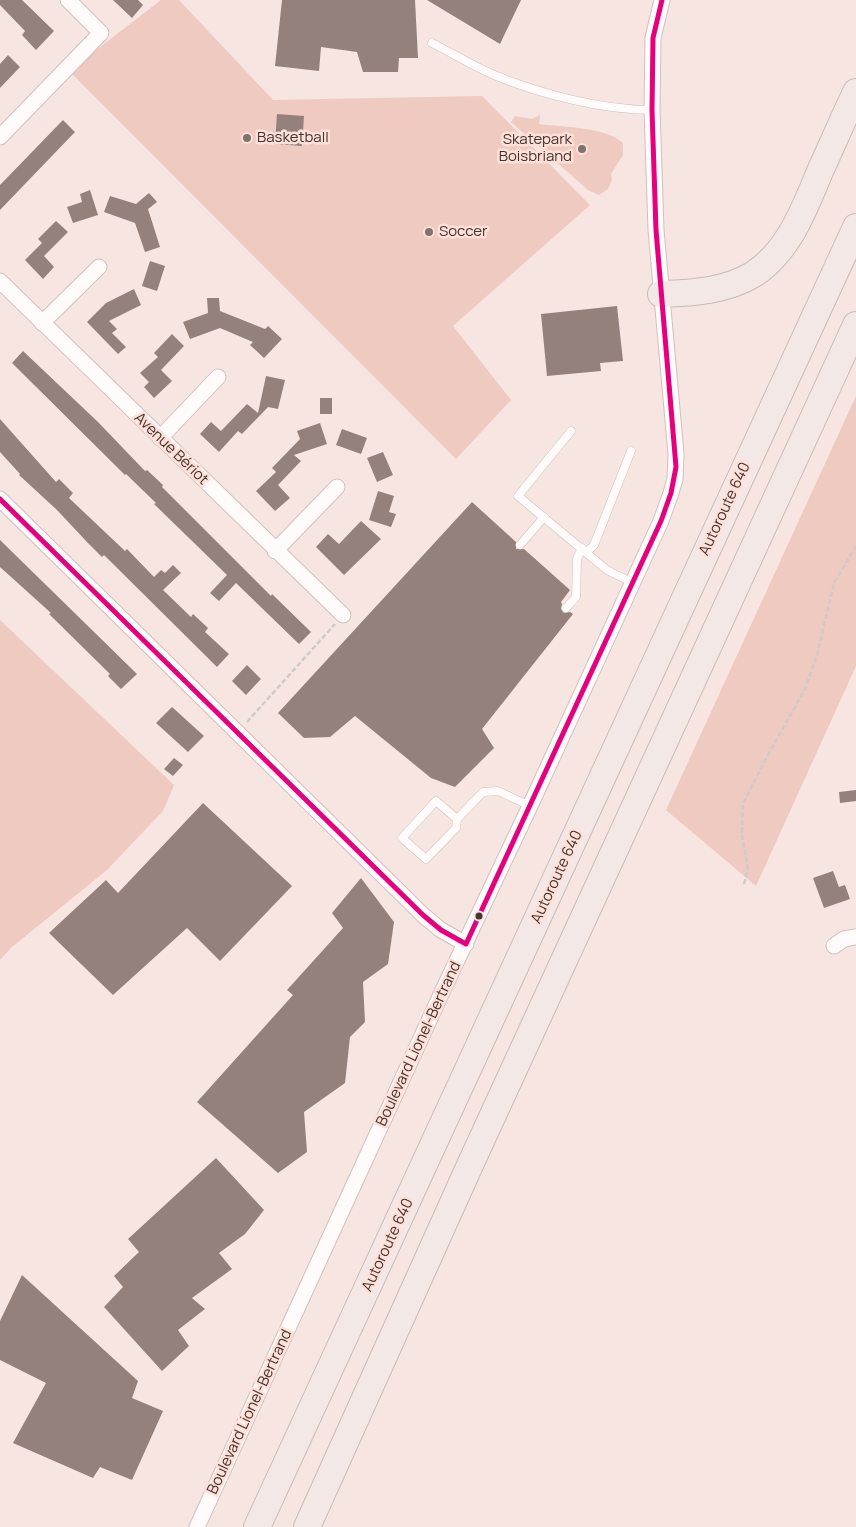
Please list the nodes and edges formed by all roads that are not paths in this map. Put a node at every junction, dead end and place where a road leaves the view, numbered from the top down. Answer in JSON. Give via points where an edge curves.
{"nodes":[{"id":1,"x":68,"y":0,"type":"edge"},
{"id":2,"x":662,"y":0,"type":"edge"},
{"id":3,"x":432,"y":43,"type":"dead end"},
{"id":4,"x":856,"y":92,"type":"edge"},
{"id":5,"x":652,"y":110,"type":"junction"},
{"id":6,"x":0,"y":137,"type":"edge"},
{"id":7,"x":856,"y":227,"type":"edge"},
{"id":8,"x":99,"y":266,"type":"dead end"},
{"id":9,"x":0,"y":281,"type":"edge"},
{"id":10,"x":661,"y":294,"type":"junction"},
{"id":11,"x":42,"y":323,"type":"junction"},
{"id":12,"x":856,"y":325,"type":"edge"},
{"id":13,"x":218,"y":377,"type":"dead end"},
{"id":14,"x":571,"y":431,"type":"dead end"},
{"id":15,"x":160,"y":438,"type":"junction"},
{"id":16,"x":630,"y":451,"type":"dead end"},
{"id":17,"x":337,"y":487,"type":"dead end"},
{"id":18,"x":0,"y":499,"type":"edge"},
{"id":19,"x":544,"y":517,"type":"junction"},
{"id":20,"x":520,"y":545,"type":"dead end"},
{"id":21,"x":584,"y":550,"type":"junction"},
{"id":22,"x":275,"y":551,"type":"junction"},
{"id":23,"x":633,"y":583,"type":"junction"},
{"id":24,"x":566,"y":608,"type":"dead end"},
{"id":25,"x":343,"y":616,"type":"road end"},
{"id":26,"x":530,"y":806,"type":"junction"},
{"id":27,"x":457,"y":819,"type":"junction"},
{"id":28,"x":856,"y":937,"type":"edge"},
{"id":29,"x":466,"y":944,"type":"junction"},
{"id":30,"x":834,"y":946,"type":"dead end"},
{"id":31,"x":196,"y":1527,"type":"edge"},
{"id":32,"x":257,"y":1527,"type":"edge"},
{"id":33,"x":307,"y":1527,"type":"edge"}],
"edges":[{"from":1,"to":6,"type":"street","via":[[101,33]]},
{"from":2,"to":5,"type":"street","name":"Boulevard Lionel-Bertrand","via":[[653,38]]},
{"from":3,"to":5,"type":"lane","via":[[492,74],[529,88],[625,110]]},
{"from":4,"to":10,"type":"highway","via":[[791,234],[771,261],[729,285]]},
{"from":5,"to":10,"type":"street","name":"Boulevard Lionel-Bertrand"},
{"from":7,"to":32,"type":"highway","name":"Autoroute 640"},
{"from":8,"to":11,"type":"street"},
{"from":9,"to":11,"type":"street","name":"Avenue Bériot"},
{"from":10,"to":23,"type":"street","name":"Boulevard Lionel-Bertrand","via":[[675,433],[675,479]]},
{"from":11,"to":15,"type":"street","name":"Avenue Bériot"},
{"from":12,"to":33,"type":"highway"},
{"from":13,"to":15,"type":"street"},
{"from":14,"to":19,"type":"lane","via":[[518,496]]},
{"from":15,"to":22,"type":"street","name":"Avenue Bériot"},
{"from":16,"to":21,"type":"lane","via":[[594,545]]},
{"from":17,"to":22,"type":"street"},
{"from":18,"to":29,"type":"street","via":[[423,915]]},
{"from":19,"to":20,"type":"lane"},
{"from":19,"to":21,"type":"lane"},
{"from":21,"to":23,"type":"lane","via":[[607,570]]},
{"from":21,"to":24,"type":"lane","via":[[577,558],[576,597]]},
{"from":22,"to":25,"type":"street","name":"Avenue Bériot"},
{"from":23,"to":26,"type":"street","name":"Boulevard Lionel-Bertrand"},
{"from":26,"to":27,"type":"lane","via":[[488,790],[478,795]]},
{"from":26,"to":29,"type":"street","name":"Boulevard Lionel-Bertrand"},
{"from":27,"to":27,"type":"lane","via":[[436,802],[402,838],[426,859],[456,828]]},
{"from":28,"to":30,"type":"street"},
{"from":29,"to":31,"type":"street","name":"Boulevard Lionel-Bertrand"}]}
